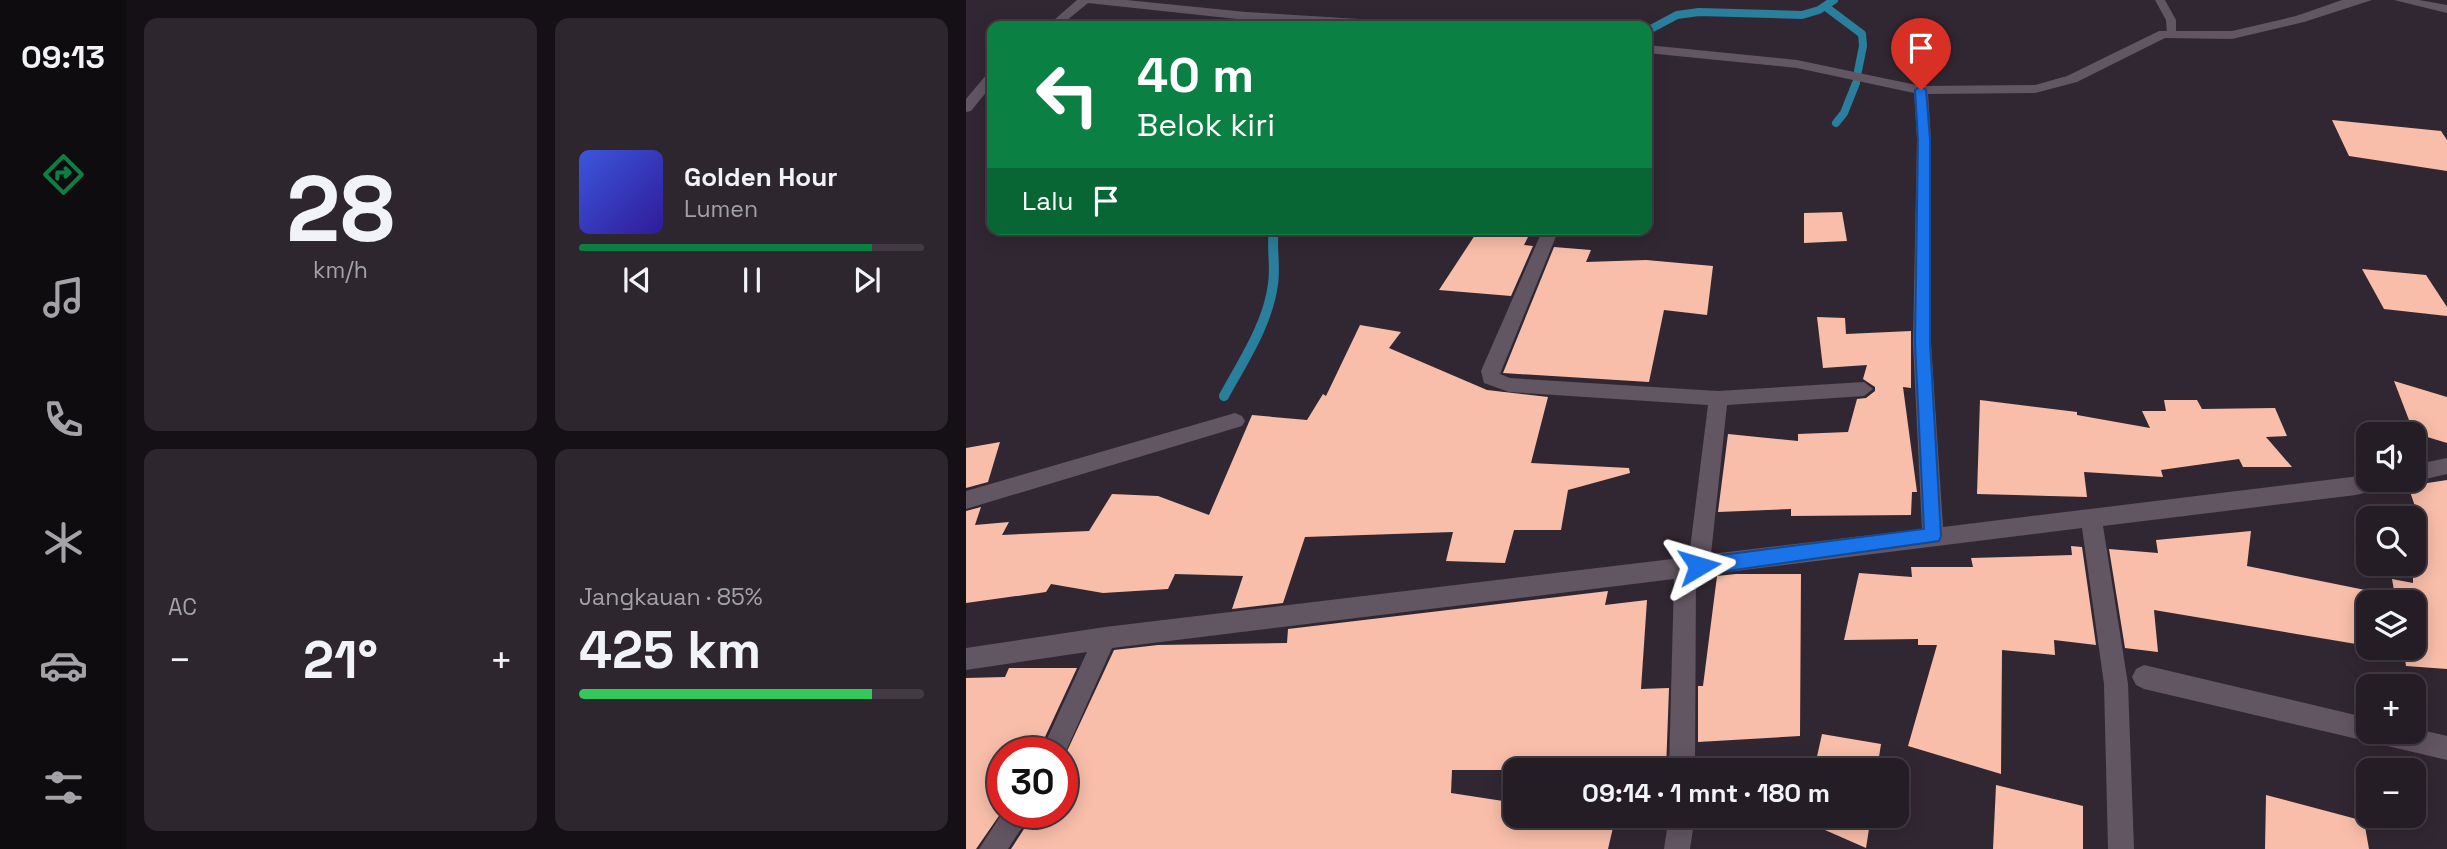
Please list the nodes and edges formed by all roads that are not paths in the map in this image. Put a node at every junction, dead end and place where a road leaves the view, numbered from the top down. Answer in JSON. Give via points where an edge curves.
{"nodes":[{"id":1,"x":1084,"y":0,"type":"edge"},
{"id":2,"x":1091,"y":0,"type":"edge"},
{"id":3,"x":2160,"y":0,"type":"edge"},
{"id":4,"x":2366,"y":0,"type":"edge"},
{"id":5,"x":2400,"y":0,"type":"edge"},
{"id":6,"x":2447,"y":9,"type":"edge"},
{"id":7,"x":1059,"y":21,"type":"edge"},
{"id":8,"x":1328,"y":21,"type":"edge"},
{"id":9,"x":2172,"y":33,"type":"junction"},
{"id":10,"x":1652,"y":50,"type":"edge"},
{"id":11,"x":987,"y":83,"type":"edge"},
{"id":12,"x":1921,"y":90,"type":"junction"},
{"id":13,"x":966,"y":108,"type":"edge"},
{"id":14,"x":1548,"y":235,"type":"edge"},
{"id":15,"x":1864,"y":389,"type":"dead end"},
{"id":16,"x":1718,"y":398,"type":"junction"},
{"id":17,"x":1234,"y":421,"type":"dead end"},
{"id":18,"x":2447,"y":466,"type":"edge"},
{"id":19,"x":2426,"y":471,"type":"edge"},
{"id":20,"x":2356,"y":486,"type":"edge"},
{"id":21,"x":966,"y":500,"type":"edge"},
{"id":22,"x":2091,"y":519,"type":"junction"},
{"id":23,"x":1933,"y":536,"type":"junction"},
{"id":24,"x":1692,"y":567,"type":"junction"},
{"id":25,"x":1105,"y":638,"type":"junction"},
{"id":26,"x":966,"y":659,"type":"edge"},
{"id":27,"x":2144,"y":677,"type":"dead end"},
{"id":28,"x":2356,"y":727,"type":"edge"},
{"id":29,"x":1060,"y":737,"type":"edge"},
{"id":30,"x":2426,"y":743,"type":"edge"},
{"id":31,"x":2447,"y":748,"type":"edge"},
{"id":32,"x":1683,"y":758,"type":"edge"},
{"id":33,"x":1007,"y":828,"type":"edge"},
{"id":34,"x":1680,"y":828,"type":"edge"},
{"id":35,"x":992,"y":849,"type":"edge"},
{"id":36,"x":1677,"y":849,"type":"edge"},
{"id":37,"x":2121,"y":849,"type":"edge"}],
"edges":[{"from":1,"to":7,"type":"street"},
{"from":2,"to":8,"type":"street"},
{"from":3,"to":9,"type":"lane","via":[[2171,20]]},
{"from":4,"to":9,"type":"street","via":[[2232,34]]},
{"from":5,"to":6,"type":"street"},
{"from":9,"to":12,"type":"street","via":[[2046,87]]},
{"from":10,"to":12,"type":"street","via":[[1797,64]]},
{"from":11,"to":13,"type":"street"},
{"from":12,"to":23,"type":"street","via":[[1923,343]]},
{"from":14,"to":16,"type":"street","via":[[1491,377],[1509,385]]},
{"from":15,"to":16,"type":"street"},
{"from":16,"to":24,"type":"street"},
{"from":17,"to":21,"type":"street"},
{"from":18,"to":19,"type":"street"},
{"from":20,"to":22,"type":"street"},
{"from":22,"to":23,"type":"street"},
{"from":22,"to":37,"type":"street","via":[[2116,684]]},
{"from":23,"to":24,"type":"street"},
{"from":24,"to":25,"type":"street"},
{"from":24,"to":32,"type":"street"},
{"from":25,"to":26,"type":"street"},
{"from":25,"to":29,"type":"street"},
{"from":27,"to":28,"type":"street"},
{"from":30,"to":31,"type":"street"},
{"from":33,"to":35,"type":"street"},
{"from":34,"to":36,"type":"street"}]}
